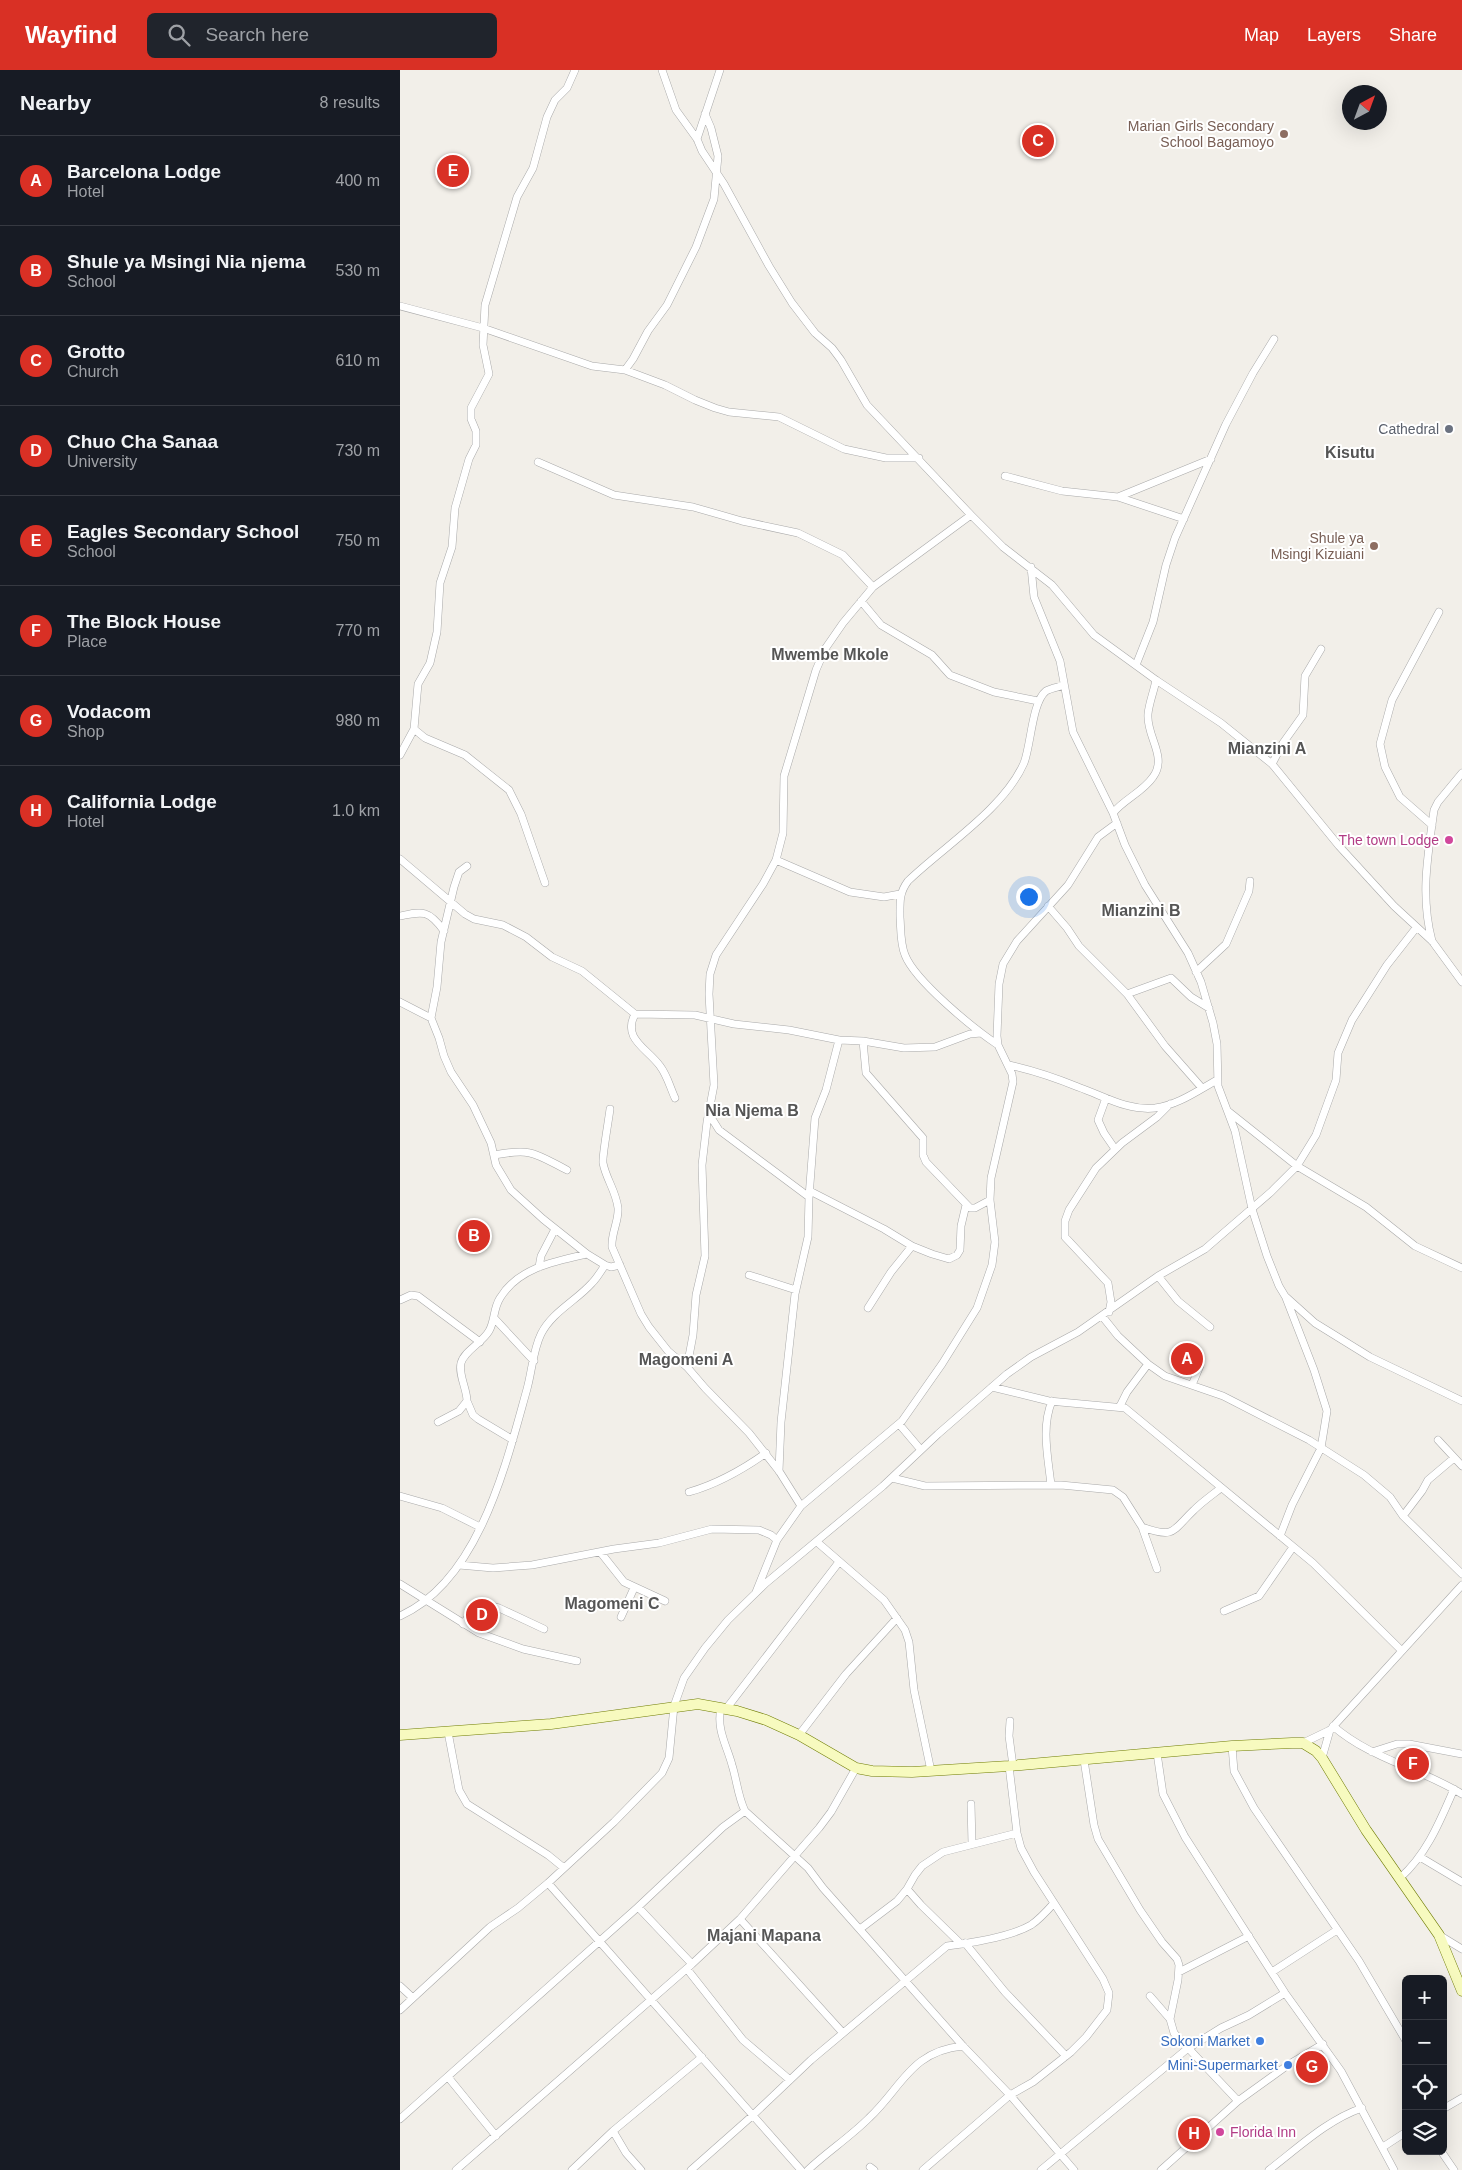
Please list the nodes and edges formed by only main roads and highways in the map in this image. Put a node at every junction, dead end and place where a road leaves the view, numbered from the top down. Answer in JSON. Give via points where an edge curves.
{"nodes":[{"id":1,"x":400,"y":1734,"type":"edge"},
{"id":2,"x":1462,"y":1991,"type":"edge"}],
"edges":[{"from":1,"to":2,"type":"main road","via":[[551,1724],[698,1704],[766,1720],[856,1768],[887,1772],[1011,1766],[1232,1746],[1303,1744],[1322,1758],[1366,1830],[1439,1935]]}]}
